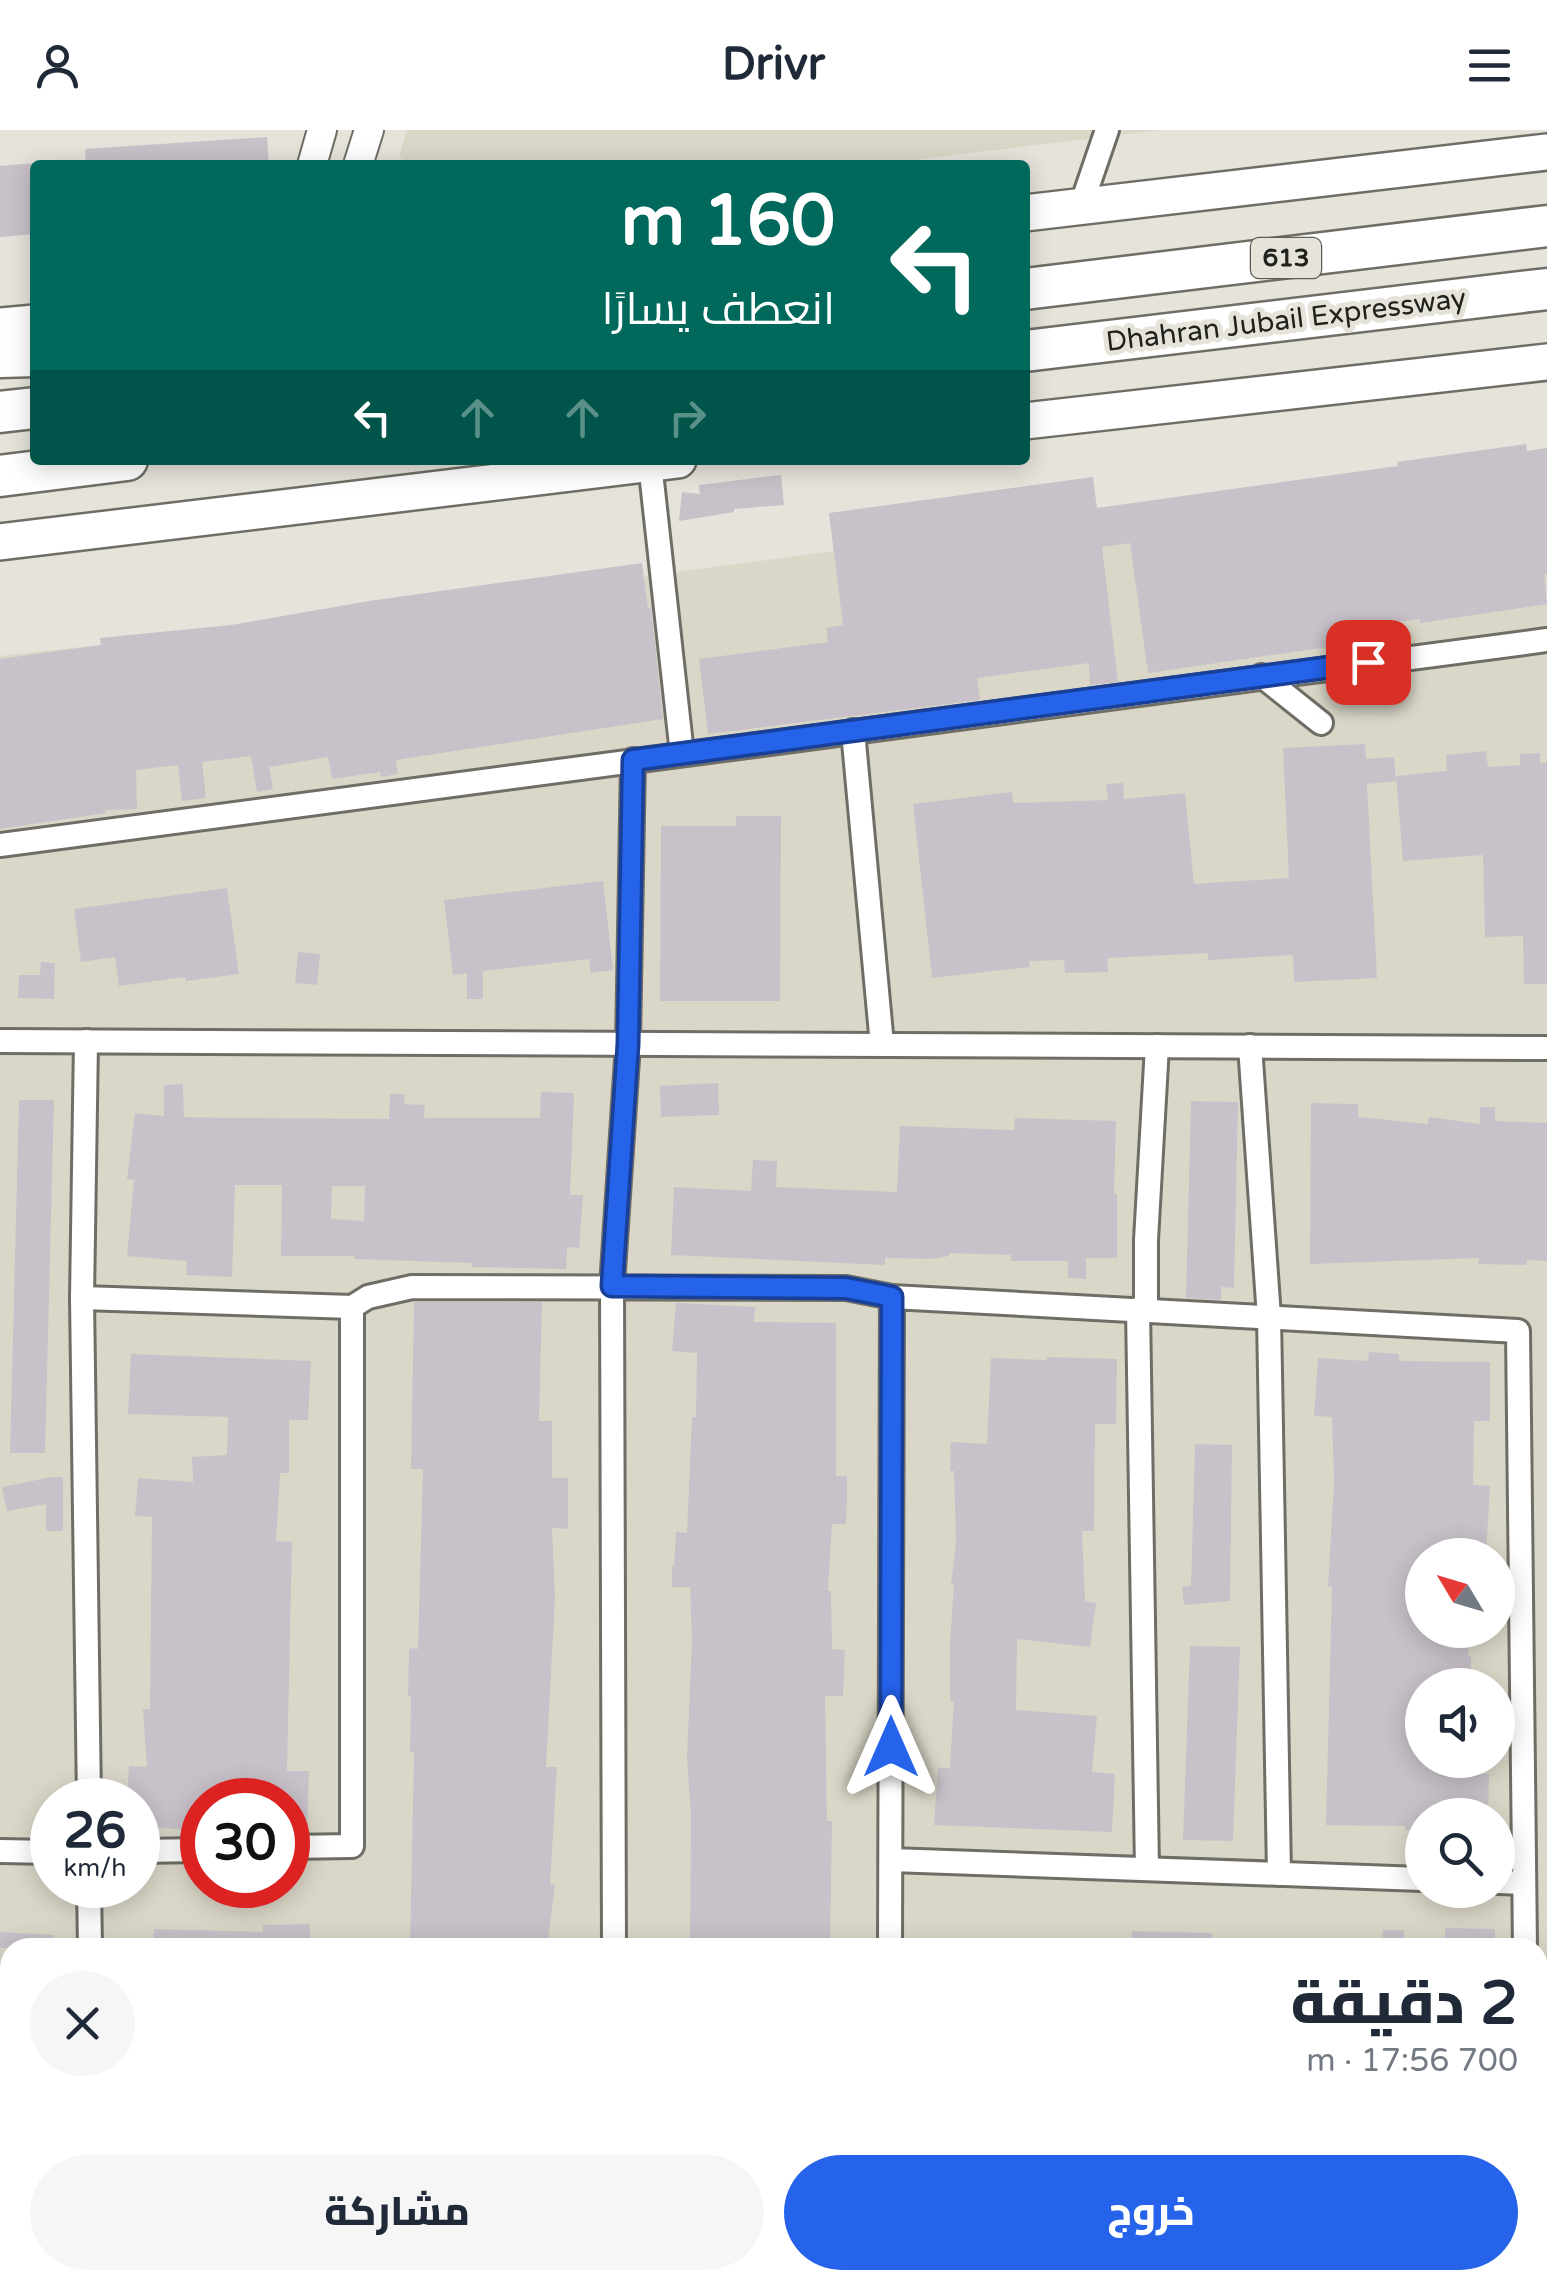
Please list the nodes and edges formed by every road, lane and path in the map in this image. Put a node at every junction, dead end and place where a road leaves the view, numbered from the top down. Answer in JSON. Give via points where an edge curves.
{"nodes":[{"id":1,"x":322,"y":130,"type":"edge"},
{"id":2,"x":368,"y":130,"type":"edge"},
{"id":3,"x":1107,"y":130,"type":"edge"},
{"id":4,"x":1547,"y":152,"type":"edge"},
{"id":5,"x":313,"y":160,"type":"edge"},
{"id":6,"x":359,"y":160,"type":"edge"},
{"id":7,"x":1081,"y":206,"type":"junction"},
{"id":8,"x":1030,"y":211,"type":"edge"},
{"id":9,"x":1547,"y":226,"type":"edge"},
{"id":10,"x":1030,"y":288,"type":"edge"},
{"id":11,"x":1547,"y":291,"type":"edge"},
{"id":12,"x":30,"y":324,"type":"edge"},
{"id":13,"x":0,"y":326,"type":"edge"},
{"id":14,"x":1030,"y":349,"type":"edge"},
{"id":15,"x":30,"y":356,"type":"edge"},
{"id":16,"x":0,"y":357,"type":"edge"},
{"id":17,"x":1547,"y":362,"type":"edge"},
{"id":18,"x":30,"y":409,"type":"edge"},
{"id":19,"x":0,"y":412,"type":"edge"},
{"id":20,"x":1030,"y":420,"type":"edge"},
{"id":21,"x":87,"y":465,"type":"edge"},
{"id":22,"x":639,"y":465,"type":"edge"},
{"id":23,"x":664,"y":465,"type":"edge"},
{"id":24,"x":0,"y":476,"type":"edge"},
{"id":25,"x":0,"y":542,"type":"edge"},
{"id":26,"x":1547,"y":640,"type":"edge"},
{"id":27,"x":1262,"y":676,"type":"junction"},
{"id":28,"x":1320,"y":722,"type":"dead end"},
{"id":29,"x":853,"y":731,"type":"junction"},
{"id":30,"x":682,"y":754,"type":"junction"},
{"id":31,"x":633,"y":760,"type":"junction"},
{"id":32,"x":0,"y":845,"type":"edge"},
{"id":33,"x":0,"y":1041,"type":"edge"},
{"id":34,"x":86,"y":1042,"type":"junction"},
{"id":35,"x":628,"y":1044,"type":"junction"},
{"id":36,"x":882,"y":1045,"type":"junction"},
{"id":37,"x":1156,"y":1046,"type":"junction"},
{"id":38,"x":1250,"y":1046,"type":"junction"},
{"id":39,"x":1547,"y":1048,"type":"edge"},
{"id":40,"x":612,"y":1286,"type":"junction"},
{"id":41,"x":892,"y":1297,"type":"junction"},
{"id":42,"x":82,"y":1298,"type":"junction"},
{"id":43,"x":352,"y":1306,"type":"junction"},
{"id":44,"x":1142,"y":1309,"type":"junction"},
{"id":45,"x":1269,"y":1316,"type":"junction"},
{"id":46,"x":89,"y":1778,"type":"edge"},
{"id":47,"x":310,"y":1847,"type":"edge"},
{"id":48,"x":0,"y":1851,"type":"edge"},
{"id":49,"x":30,"y":1852,"type":"edge"},
{"id":50,"x":890,"y":1860,"type":"junction"},
{"id":51,"x":1147,"y":1869,"type":"junction"},
{"id":52,"x":1278,"y":1874,"type":"junction"},
{"id":53,"x":1405,"y":1878,"type":"edge"},
{"id":54,"x":1515,"y":1883,"type":"edge"},
{"id":55,"x":1524,"y":1883,"type":"junction"},
{"id":56,"x":90,"y":1908,"type":"edge"},
{"id":57,"x":90,"y":1938,"type":"edge"},
{"id":58,"x":614,"y":1938,"type":"edge"},
{"id":59,"x":890,"y":1938,"type":"edge"},
{"id":60,"x":1525,"y":1938,"type":"edge"}],
"edges":[{"from":1,"to":5,"type":"street"},
{"from":2,"to":6,"type":"street"},
{"from":3,"to":7,"type":"street"},
{"from":4,"to":7,"type":"main road"},
{"from":7,"to":8,"type":"main road"},
{"from":9,"to":10,"type":"highway","number":"613"},
{"from":11,"to":14,"type":"highway","name":"Dhahran Jubail Expressway","number":"613"},
{"from":12,"to":13,"type":"main road"},
{"from":15,"to":16,"type":"highway"},
{"from":17,"to":20,"type":"main road"},
{"from":18,"to":19,"type":"highway"},
{"from":21,"to":24,"type":"highway"},
{"from":22,"to":25,"type":"main road"},
{"from":23,"to":30,"type":"street"},
{"from":26,"to":27,"type":"street"},
{"from":27,"to":28,"type":"street"},
{"from":27,"to":29,"type":"street"},
{"from":29,"to":30,"type":"street"},
{"from":29,"to":36,"type":"street"},
{"from":30,"to":31,"type":"street"},
{"from":31,"to":32,"type":"street"},
{"from":31,"to":35,"type":"street"},
{"from":33,"to":34,"type":"street"},
{"from":34,"to":35,"type":"street"},
{"from":34,"to":42,"type":"street"},
{"from":35,"to":36,"type":"street"},
{"from":35,"to":40,"type":"street"},
{"from":36,"to":37,"type":"street"},
{"from":37,"to":38,"type":"street"},
{"from":37,"to":44,"type":"street"},
{"from":38,"to":39,"type":"street"},
{"from":38,"to":45,"type":"street"},
{"from":40,"to":41,"type":"street","via":[[846,1288]]},
{"from":40,"to":43,"type":"street","via":[[412,1287]]},
{"from":40,"to":58,"type":"street"},
{"from":41,"to":44,"type":"street"},
{"from":41,"to":50,"type":"street"},
{"from":42,"to":43,"type":"street"},
{"from":42,"to":46,"type":"street"},
{"from":43,"to":47,"type":"street","via":[[352,1846]]},
{"from":44,"to":45,"type":"street"},
{"from":44,"to":51,"type":"street"},
{"from":45,"to":52,"type":"street"},
{"from":45,"to":55,"type":"street","via":[[1518,1331]]},
{"from":48,"to":49,"type":"street"},
{"from":50,"to":51,"type":"street"},
{"from":50,"to":59,"type":"street"},
{"from":51,"to":52,"type":"street"},
{"from":52,"to":53,"type":"street"},
{"from":54,"to":55,"type":"street"},
{"from":55,"to":60,"type":"street"},
{"from":56,"to":57,"type":"street"}]}
